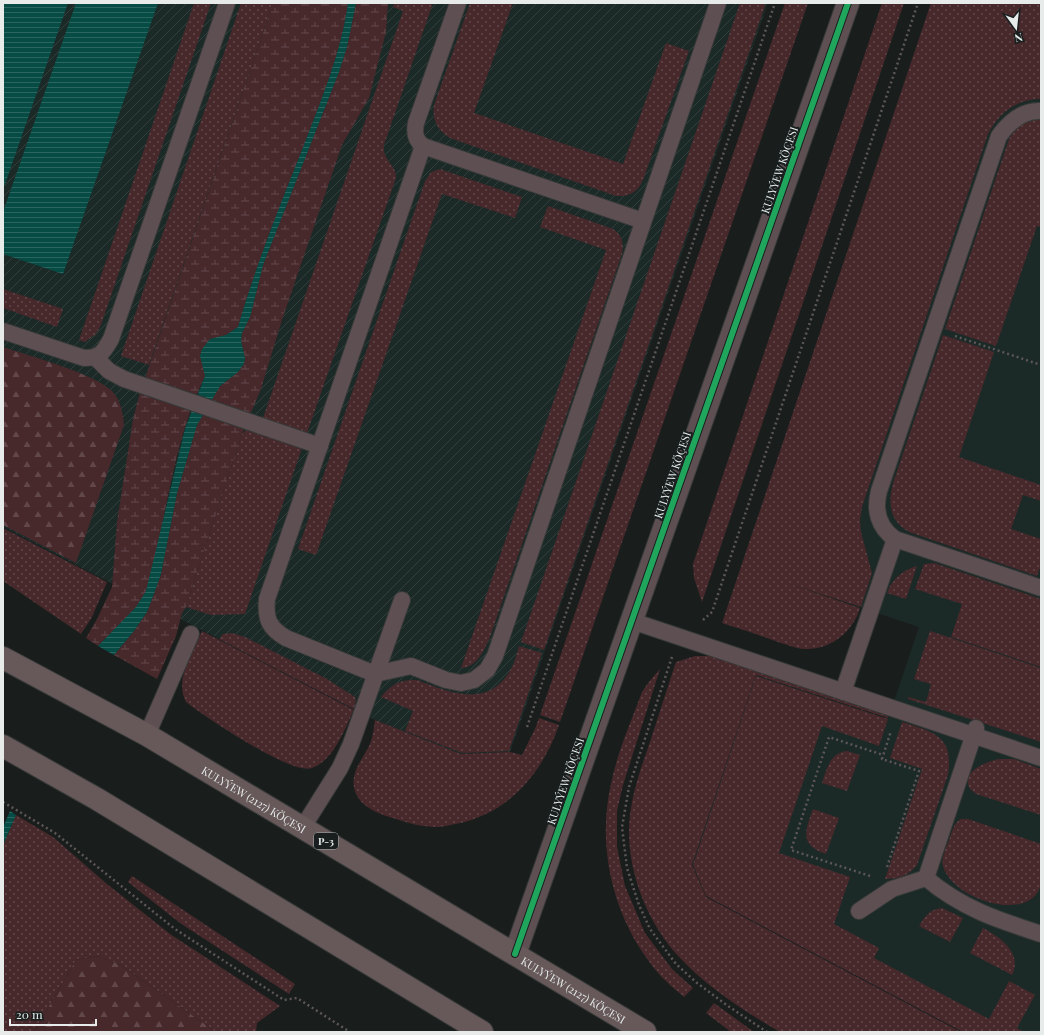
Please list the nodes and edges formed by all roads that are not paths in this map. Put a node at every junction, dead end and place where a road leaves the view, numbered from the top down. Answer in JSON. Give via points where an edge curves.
{"nodes":[{"id":1,"x":227,"y":3,"type":"edge"},
{"id":2,"x":458,"y":3,"type":"edge"},
{"id":3,"x":718,"y":3,"type":"edge"},
{"id":4,"x":848,"y":3,"type":"edge"},
{"id":5,"x":1041,"y":111,"type":"edge"},
{"id":6,"x":423,"y":146,"type":"junction"},
{"id":7,"x":643,"y":221,"type":"junction"},
{"id":8,"x":3,"y":331,"type":"edge"},
{"id":9,"x":96,"y":358,"type":"junction"},
{"id":10,"x":320,"y":446,"type":"junction"},
{"id":11,"x":895,"y":539,"type":"junction"},
{"id":12,"x":1041,"y":588,"type":"edge"},
{"id":13,"x":402,"y":600,"type":"dead end"},
{"id":14,"x":632,"y":621,"type":"junction"},
{"id":15,"x":191,"y":634,"type":"dead end"},
{"id":16,"x":3,"y":658,"type":"edge"},
{"id":17,"x":375,"y":674,"type":"junction"},
{"id":18,"x":843,"y":692,"type":"junction"},
{"id":19,"x":975,"y":732,"type":"junction"},
{"id":20,"x":147,"y":735,"type":"junction"},
{"id":21,"x":3,"y":746,"type":"edge"},
{"id":22,"x":1041,"y":758,"type":"edge"},
{"id":23,"x":302,"y":827,"type":"junction"},
{"id":24,"x":926,"y":878,"type":"junction"},
{"id":25,"x":859,"y":911,"type":"dead end"},
{"id":26,"x":1040,"y":931,"type":"edge"},
{"id":27,"x":515,"y":954,"type":"junction"},
{"id":28,"x":482,"y":1032,"type":"edge"},
{"id":29,"x":646,"y":1032,"type":"edge"}],
"edges":[{"from":1,"to":9,"type":"lane","via":[[111,339],[105,350]]},
{"from":2,"to":6,"type":"lane","via":[[415,129],[418,142]]},
{"from":3,"to":7,"type":"lane"},
{"from":4,"to":14,"type":"street","name":"KULYÝEW KÖÇESI"},
{"from":5,"to":11,"type":"lane","via":[[1014,119],[999,136],[879,491],[877,510],[880,523]]},
{"from":6,"to":7,"type":"lane"},
{"from":6,"to":10,"type":"lane"},
{"from":7,"to":17,"type":"lane","via":[[495,656],[487,670],[474,680],[461,683],[411,666]]},
{"from":8,"to":9,"type":"lane","via":[[84,358]]},
{"from":9,"to":10,"type":"lane","via":[[109,371],[124,379]]},
{"from":10,"to":17,"type":"lane","via":[[267,599],[268,621],[275,631],[286,638]]},
{"from":11,"to":12,"type":"lane"},
{"from":11,"to":18,"type":"lane"},
{"from":13,"to":17,"type":"lane"},
{"from":14,"to":18,"type":"lane"},
{"from":14,"to":27,"type":"street","name":"KULYÝEW KÖÇESI"},
{"from":15,"to":20,"type":"lane"},
{"from":16,"to":20,"type":"highway","name":"KULYÝEW (2127) KÖÇESI","number":"P-3"},
{"from":17,"to":23,"type":"lane","via":[[340,768]]},
{"from":18,"to":19,"type":"lane"},
{"from":19,"to":22,"type":"lane"},
{"from":19,"to":24,"type":"lane"},
{"from":20,"to":23,"type":"highway","name":"KULYÝEW (2127) KÖÇESI","number":"P-3"},
{"from":21,"to":28,"type":"highway","via":[[96,799]]},
{"from":23,"to":27,"type":"highway","name":"KULYÝEW (2127) KÖÇESI","number":"P-3"},
{"from":24,"to":25,"type":"lane","via":[[892,889]]},
{"from":24,"to":26,"type":"lane","via":[[966,906]]},
{"from":27,"to":29,"type":"highway","name":"KULYÝEW (2127) KÖÇESI","number":"P-3"}]}
